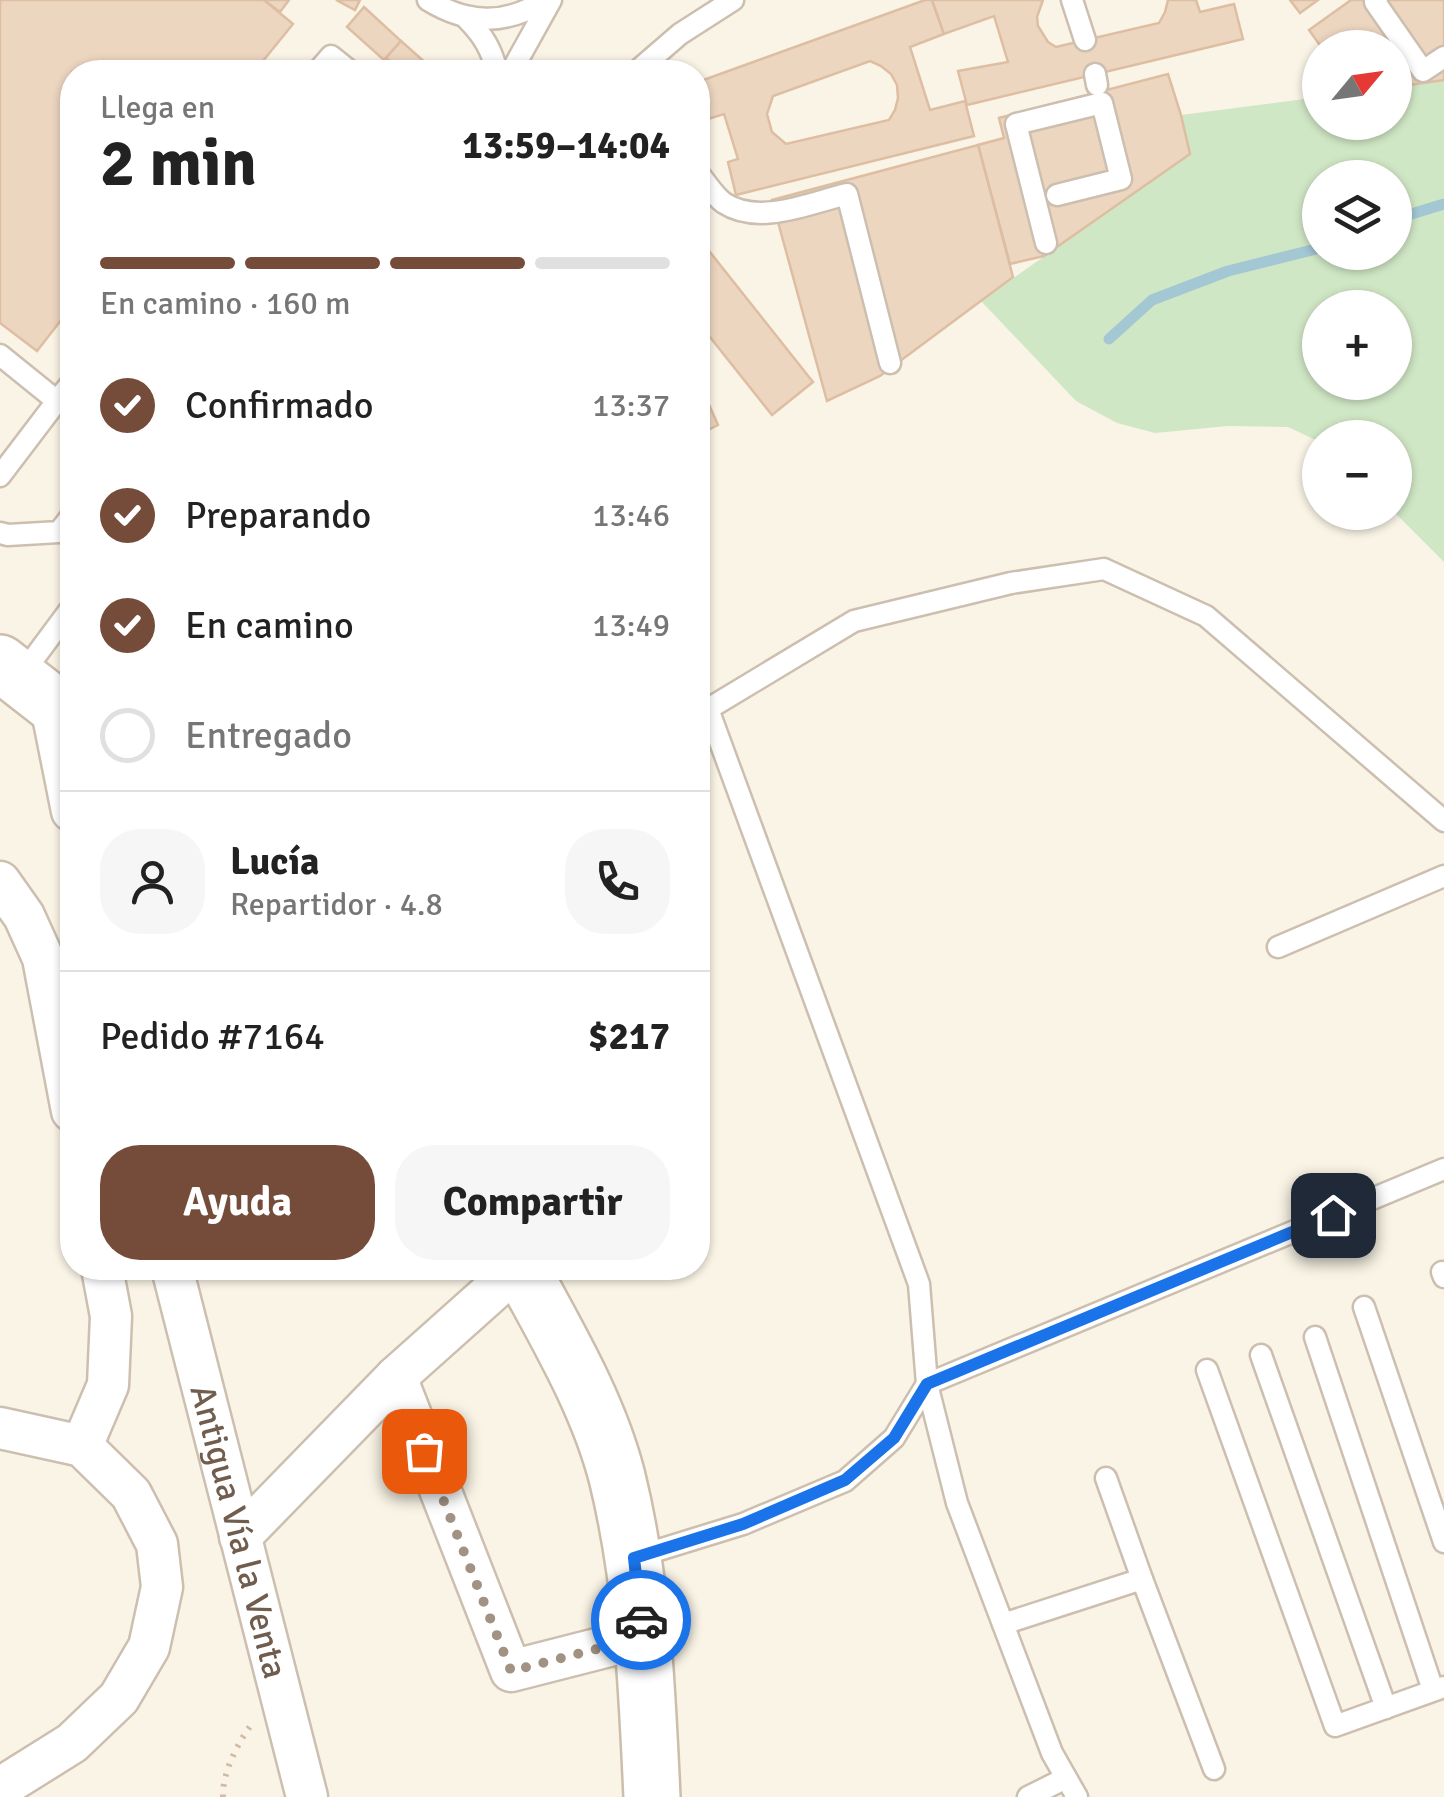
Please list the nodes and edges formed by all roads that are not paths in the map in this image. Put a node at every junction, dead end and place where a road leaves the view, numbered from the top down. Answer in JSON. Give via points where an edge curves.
{"nodes":[{"id":1,"x":428,"y":0,"type":"edge"},
{"id":2,"x":548,"y":0,"type":"edge"},
{"id":3,"x":733,"y":0,"type":"edge"},
{"id":4,"x":1072,"y":0,"type":"edge"},
{"id":5,"x":1378,"y":0,"type":"edge"},
{"id":6,"x":468,"y":19,"type":"junction"},
{"id":7,"x":680,"y":34,"type":"junction"},
{"id":8,"x":1085,"y":40,"type":"dead end"},
{"id":9,"x":1444,"y":58,"type":"edge"},
{"id":10,"x":494,"y":60,"type":"edge"},
{"id":11,"x":517,"y":60,"type":"edge"},
{"id":12,"x":650,"y":60,"type":"edge"},
{"id":13,"x":669,"y":60,"type":"edge"},
{"id":14,"x":710,"y":188,"type":"edge"},
{"id":15,"x":1058,"y":195,"type":"dead end"},
{"id":16,"x":1046,"y":243,"type":"dead end"},
{"id":17,"x":0,"y":356,"type":"edge"},
{"id":18,"x":890,"y":363,"type":"dead end"},
{"id":19,"x":60,"y":397,"type":"edge"},
{"id":20,"x":57,"y":401,"type":"junction"},
{"id":21,"x":0,"y":476,"type":"edge"},
{"id":22,"x":0,"y":532,"type":"edge"},
{"id":23,"x":60,"y":532,"type":"edge"},
{"id":24,"x":60,"y":650,"type":"edge"},
{"id":25,"x":47,"y":698,"type":"edge"},
{"id":26,"x":710,"y":708,"type":"edge"},
{"id":27,"x":710,"y":714,"type":"edge"},
{"id":28,"x":60,"y":757,"type":"edge"},
{"id":29,"x":1444,"y":821,"type":"edge"},
{"id":30,"x":1444,"y":876,"type":"edge"},
{"id":31,"x":0,"y":882,"type":"edge"},
{"id":32,"x":1278,"y":947,"type":"dead end"},
{"id":33,"x":60,"y":1045,"type":"edge"},
{"id":34,"x":1444,"y":1169,"type":"edge"},
{"id":35,"x":104,"y":1280,"type":"edge"},
{"id":36,"x":175,"y":1280,"type":"edge"},
{"id":37,"x":506,"y":1280,"type":"edge"},
{"id":38,"x":526,"y":1280,"type":"edge"},
{"id":39,"x":1364,"y":1307,"type":"dead end"},
{"id":40,"x":1315,"y":1338,"type":"dead end"},
{"id":41,"x":1260,"y":1355,"type":"dead end"},
{"id":42,"x":1206,"y":1370,"type":"dead end"},
{"id":43,"x":396,"y":1377,"type":"junction"},
{"id":44,"x":927,"y":1384,"type":"junction"},
{"id":45,"x":0,"y":1428,"type":"edge"},
{"id":46,"x":82,"y":1446,"type":"junction"},
{"id":47,"x":1106,"y":1478,"type":"dead end"},
{"id":48,"x":240,"y":1538,"type":"junction"},
{"id":49,"x":1444,"y":1542,"type":"edge"},
{"id":50,"x":634,"y":1558,"type":"junction"},
{"id":51,"x":1142,"y":1579,"type":"junction"},
{"id":52,"x":1003,"y":1624,"type":"junction"},
{"id":53,"x":644,"y":1637,"type":"junction"},
{"id":54,"x":1439,"y":1688,"type":"edge"},
{"id":55,"x":1386,"y":1708,"type":"junction"},
{"id":56,"x":1214,"y":1769,"type":"dead end"},
{"id":57,"x":1066,"y":1778,"type":"junction"},
{"id":58,"x":0,"y":1788,"type":"edge"},
{"id":59,"x":307,"y":1797,"type":"edge"},
{"id":60,"x":652,"y":1797,"type":"edge"},
{"id":61,"x":1028,"y":1797,"type":"edge"},
{"id":62,"x":1077,"y":1797,"type":"edge"}],
"edges":[{"from":1,"to":6,"type":"lane"},
{"from":2,"to":6,"type":"lane","via":[[515,14]]},
{"from":2,"to":11,"type":"lane"},
{"from":3,"to":7,"type":"lane"},
{"from":4,"to":8,"type":"lane"},
{"from":5,"to":9,"type":"lane","via":[[1423,71]]},
{"from":6,"to":10,"type":"lane"},
{"from":7,"to":12,"type":"lane"},
{"from":7,"to":13,"type":"lane"},
{"from":14,"to":18,"type":"lane","via":[[722,202],[759,213],[847,194]]},
{"from":15,"to":16,"type":"lane","via":[[1121,179],[1102,103],[1016,124]]},
{"from":17,"to":20,"type":"lane"},
{"from":19,"to":20,"type":"lane"},
{"from":20,"to":21,"type":"lane"},
{"from":22,"to":23,"type":"lane"},
{"from":24,"to":25,"type":"lane"},
{"from":25,"to":28,"type":"street"},
{"from":26,"to":29,"type":"lane","via":[[854,621],[1011,583],[1104,569],[1206,616]]},
{"from":27,"to":44,"type":"lane","via":[[919,1284]]},
{"from":30,"to":32,"type":"lane"},
{"from":31,"to":33,"type":"street","via":[[44,958]]},
{"from":34,"to":44,"type":"lane"},
{"from":35,"to":46,"type":"street","via":[[112,1316],[108,1385]]},
{"from":36,"to":48,"type":"street","name":"Antigua Vía la Venta"},
{"from":37,"to":43,"type":"street"},
{"from":38,"to":50,"type":"main road","via":[[586,1390],[616,1474]]},
{"from":39,"to":49,"type":"lane"},
{"from":40,"to":54,"type":"lane"},
{"from":41,"to":55,"type":"lane"},
{"from":42,"to":55,"type":"lane","via":[[1335,1726]]},
{"from":43,"to":48,"type":"street"},
{"from":43,"to":53,"type":"street","via":[[511,1671]]},
{"from":44,"to":50,"type":"lane","via":[[894,1438],[845,1480],[743,1524]]},
{"from":44,"to":52,"type":"lane","via":[[957,1503]]},
{"from":45,"to":46,"type":"street"},
{"from":46,"to":58,"type":"street","via":[[131,1494],[157,1544],[162,1586],[149,1647],[119,1698],[96,1721]]},
{"from":47,"to":51,"type":"lane"},
{"from":48,"to":59,"type":"street","name":"Antigua Vía la Venta"},
{"from":50,"to":53,"type":"main road"},
{"from":51,"to":52,"type":"lane"},
{"from":51,"to":56,"type":"lane"},
{"from":52,"to":57,"type":"lane"},
{"from":53,"to":60,"type":"main road"},
{"from":54,"to":55,"type":"lane"},
{"from":57,"to":61,"type":"lane"},
{"from":57,"to":62,"type":"lane"}]}
